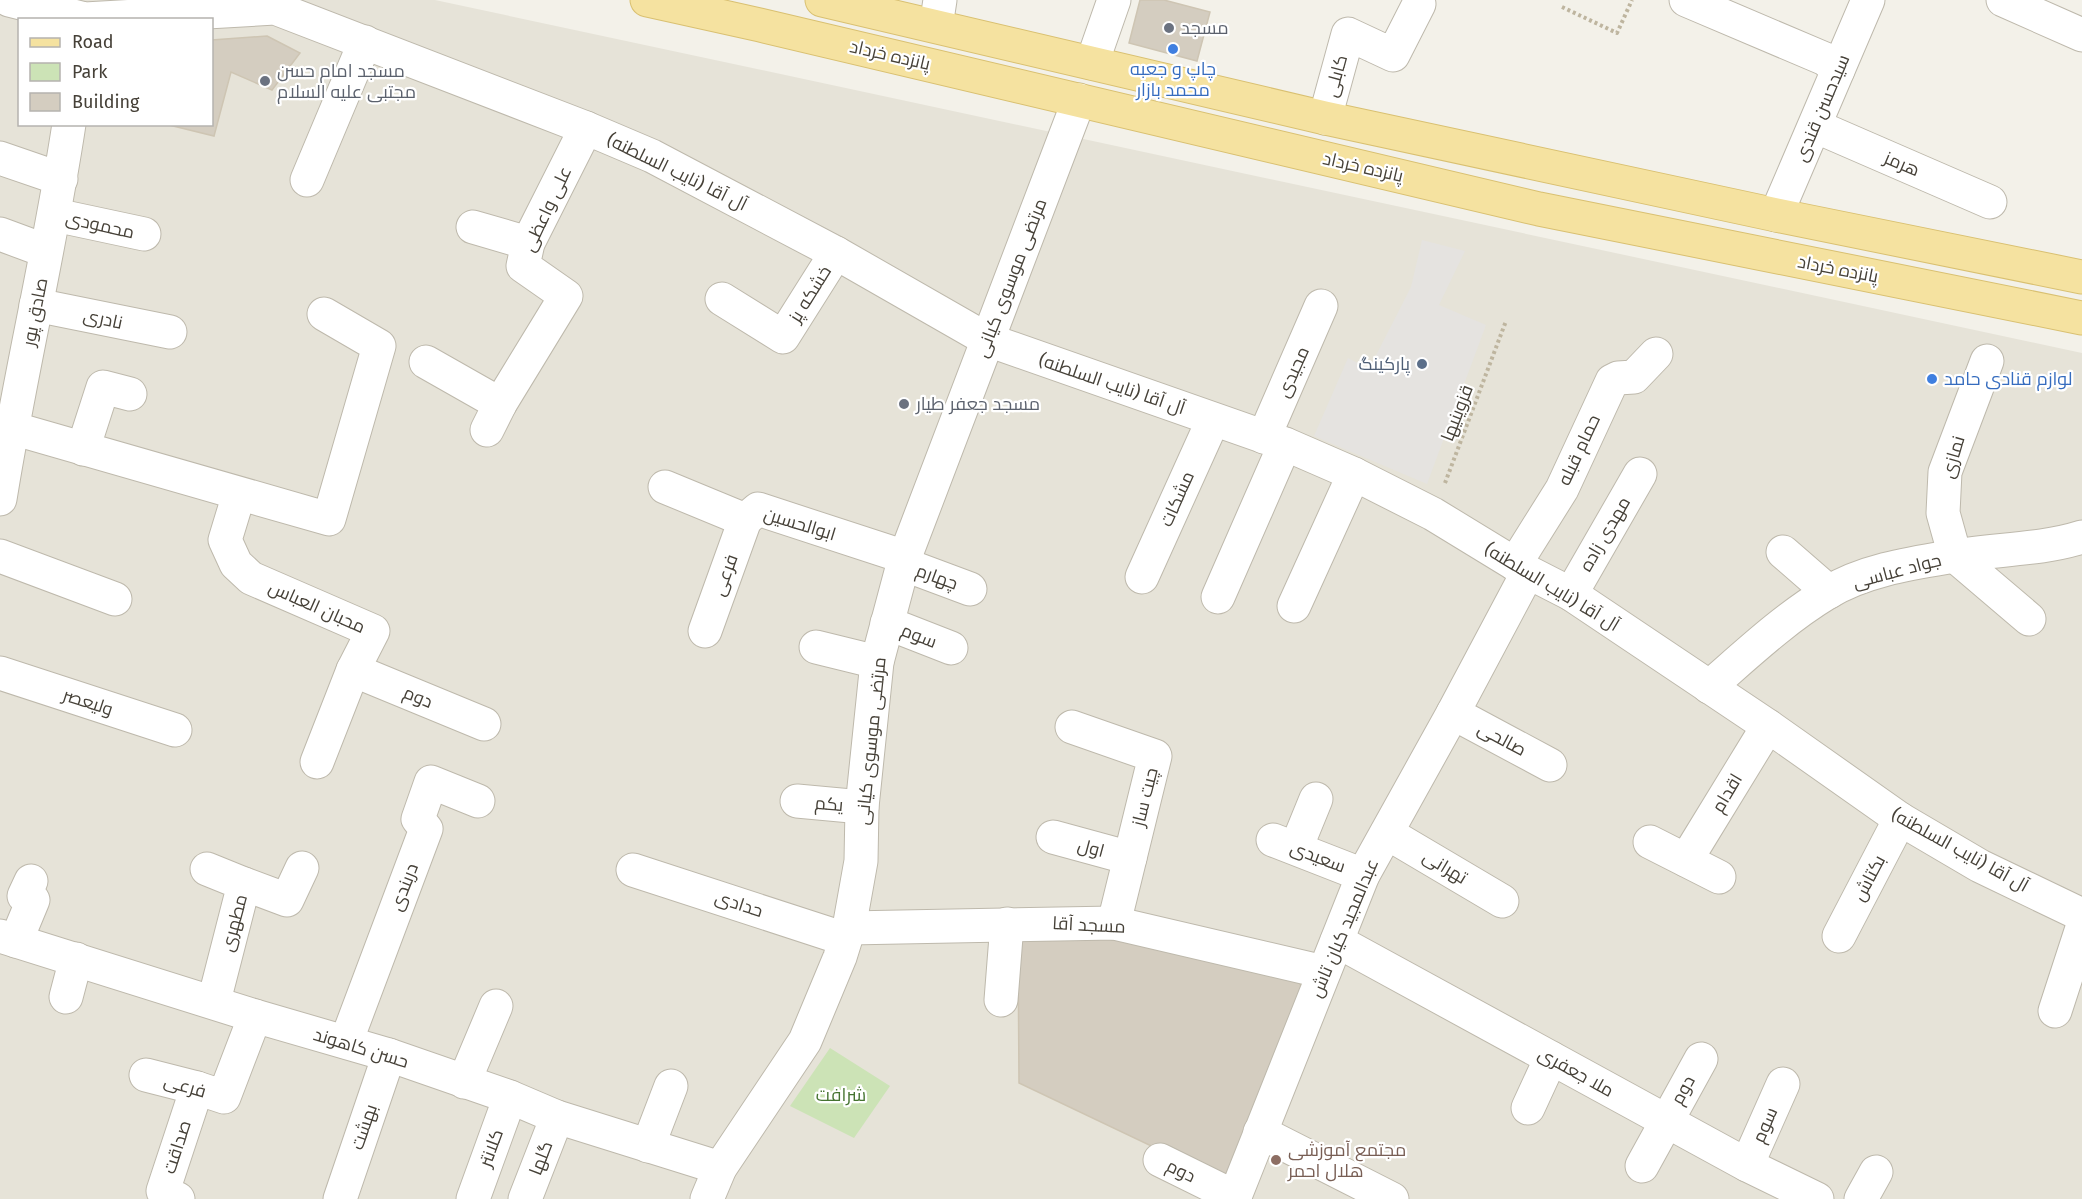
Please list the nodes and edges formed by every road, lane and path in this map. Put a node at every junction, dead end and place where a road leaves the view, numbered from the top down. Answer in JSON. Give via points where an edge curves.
{"nodes":[{"id":1,"x":9,"y":0,"type":"edge"},
{"id":2,"x":647,"y":0,"type":"edge"},
{"id":3,"x":822,"y":0,"type":"edge"},
{"id":4,"x":1114,"y":0,"type":"edge"},
{"id":5,"x":1632,"y":0,"type":"edge"},
{"id":6,"x":1686,"y":0,"type":"edge"},
{"id":7,"x":1868,"y":0,"type":"edge"},
{"id":8,"x":2003,"y":0,"type":"edge"},
{"id":9,"x":1419,"y":4,"type":"dead end"},
{"id":10,"x":1562,"y":7,"type":"dead end"},
{"id":11,"x":938,"y":13,"type":"edge"},
{"id":12,"x":81,"y":18,"type":"edge"},
{"id":13,"x":102,"y":18,"type":"edge"},
{"id":14,"x":2082,"y":35,"type":"edge"},
{"id":15,"x":365,"y":42,"type":"junction"},
{"id":16,"x":1092,"y":63,"type":"junction"},
{"id":17,"x":1838,"y":70,"type":"junction"},
{"id":18,"x":1079,"y":100,"type":"junction"},
{"id":19,"x":1325,"y":118,"type":"junction"},
{"id":20,"x":69,"y":126,"type":"edge"},
{"id":21,"x":1815,"y":126,"type":"junction"},
{"id":22,"x":586,"y":128,"type":"junction"},
{"id":23,"x":0,"y":158,"type":"edge"},
{"id":24,"x":1595,"y":176,"type":"junction"},
{"id":25,"x":61,"y":179,"type":"junction"},
{"id":26,"x":307,"y":180,"type":"dead end"},
{"id":27,"x":1990,"y":202,"type":"dead end"},
{"id":28,"x":55,"y":215,"type":"junction"},
{"id":29,"x":1776,"y":215,"type":"junction"},
{"id":30,"x":1589,"y":219,"type":"junction"},
{"id":31,"x":473,"y":227,"type":"dead end"},
{"id":32,"x":0,"y":234,"type":"edge"},
{"id":33,"x":144,"y":234,"type":"dead end"},
{"id":34,"x":528,"y":243,"type":"junction"},
{"id":35,"x":46,"y":251,"type":"junction"},
{"id":36,"x":836,"y":252,"type":"junction"},
{"id":37,"x":2082,"y":277,"type":"edge"},
{"id":38,"x":722,"y":299,"type":"dead end"},
{"id":39,"x":36,"y":305,"type":"junction"},
{"id":40,"x":1321,"y":306,"type":"dead end"},
{"id":41,"x":324,"y":314,"type":"dead end"},
{"id":42,"x":2082,"y":318,"type":"edge"},
{"id":43,"x":1506,"y":321,"type":"dead end"},
{"id":44,"x":170,"y":332,"type":"dead end"},
{"id":45,"x":988,"y":340,"type":"junction"},
{"id":46,"x":1656,"y":354,"type":"dead end"},
{"id":47,"x":1987,"y":361,"type":"dead end"},
{"id":48,"x":426,"y":362,"type":"dead end"},
{"id":49,"x":130,"y":394,"type":"dead end"},
{"id":50,"x":1213,"y":420,"type":"junction"},
{"id":51,"x":12,"y":428,"type":"junction"},
{"id":52,"x":1275,"y":441,"type":"junction"},
{"id":53,"x":83,"y":449,"type":"junction"},
{"id":54,"x":1354,"y":474,"type":"junction"},
{"id":55,"x":1640,"y":474,"type":"dead end"},
{"id":56,"x":665,"y":487,"type":"dead end"},
{"id":57,"x":239,"y":494,"type":"junction"},
{"id":58,"x":0,"y":500,"type":"edge"},
{"id":59,"x":1433,"y":514,"type":"junction"},
{"id":60,"x":745,"y":520,"type":"junction"},
{"id":61,"x":2082,"y":537,"type":"edge"},
{"id":62,"x":1783,"y":552,"type":"dead end"},
{"id":63,"x":0,"y":556,"type":"edge"},
{"id":64,"x":1955,"y":556,"type":"junction"},
{"id":65,"x":904,"y":561,"type":"junction"},
{"id":66,"x":1521,"y":568,"type":"junction"},
{"id":67,"x":1142,"y":578,"type":"dead end"},
{"id":68,"x":970,"y":589,"type":"dead end"},
{"id":69,"x":1828,"y":592,"type":"junction"},
{"id":70,"x":1570,"y":594,"type":"junction"},
{"id":71,"x":1218,"y":597,"type":"dead end"},
{"id":72,"x":115,"y":599,"type":"dead end"},
{"id":73,"x":1294,"y":606,"type":"dead end"},
{"id":74,"x":2029,"y":619,"type":"dead end"},
{"id":75,"x":887,"y":623,"type":"junction"},
{"id":76,"x":705,"y":631,"type":"dead end"},
{"id":77,"x":816,"y":647,"type":"dead end"},
{"id":78,"x":951,"y":648,"type":"dead end"},
{"id":79,"x":877,"y":662,"type":"junction"},
{"id":80,"x":353,"y":670,"type":"junction"},
{"id":81,"x":0,"y":673,"type":"edge"},
{"id":82,"x":1709,"y":687,"type":"junction"},
{"id":83,"x":1453,"y":714,"type":"junction"},
{"id":84,"x":483,"y":724,"type":"dead end"},
{"id":85,"x":1767,"y":726,"type":"junction"},
{"id":86,"x":1072,"y":727,"type":"dead end"},
{"id":87,"x":175,"y":730,"type":"dead end"},
{"id":88,"x":317,"y":762,"type":"dead end"},
{"id":89,"x":1550,"y":765,"type":"dead end"},
{"id":90,"x":1316,"y":799,"type":"dead end"},
{"id":91,"x":478,"y":801,"type":"dead end"},
{"id":92,"x":797,"y":801,"type":"dead end"},
{"id":93,"x":862,"y":807,"type":"junction"},
{"id":94,"x":1900,"y":819,"type":"junction"},
{"id":95,"x":1387,"y":833,"type":"junction"},
{"id":96,"x":1053,"y":837,"type":"dead end"},
{"id":97,"x":1650,"y":842,"type":"dead end"},
{"id":98,"x":1130,"y":858,"type":"junction"},
{"id":99,"x":1686,"y":860,"type":"junction"},
{"id":100,"x":302,"y":867,"type":"dead end"},
{"id":101,"x":207,"y":869,"type":"dead end"},
{"id":102,"x":633,"y":870,"type":"dead end"},
{"id":103,"x":1363,"y":875,"type":"junction"},
{"id":104,"x":1719,"y":877,"type":"dead end"},
{"id":105,"x":31,"y":881,"type":"dead end"},
{"id":106,"x":244,"y":884,"type":"junction"},
{"id":107,"x":1502,"y":901,"type":"dead end"},
{"id":108,"x":2082,"y":915,"type":"edge"},
{"id":109,"x":1114,"y":923,"type":"junction"},
{"id":110,"x":1007,"y":924,"type":"junction"},
{"id":111,"x":2082,"y":928,"type":"edge"},
{"id":112,"x":847,"y":933,"type":"junction"},
{"id":113,"x":1839,"y":936,"type":"dead end"},
{"id":114,"x":5,"y":941,"type":"edge"},
{"id":115,"x":1336,"y":941,"type":"junction"},
{"id":116,"x":76,"y":959,"type":"junction"},
{"id":117,"x":1324,"y":972,"type":"junction"},
{"id":118,"x":66,"y":997,"type":"dead end"},
{"id":119,"x":1001,"y":1000,"type":"dead end"},
{"id":120,"x":214,"y":1001,"type":"junction"},
{"id":121,"x":496,"y":1006,"type":"dead end"},
{"id":122,"x":2055,"y":1011,"type":"dead end"},
{"id":123,"x":255,"y":1016,"type":"junction"},
{"id":124,"x":346,"y":1042,"type":"junction"},
{"id":125,"x":389,"y":1055,"type":"junction"},
{"id":126,"x":1551,"y":1058,"type":"junction"},
{"id":127,"x":1701,"y":1059,"type":"dead end"},
{"id":128,"x":146,"y":1075,"type":"dead end"},
{"id":129,"x":464,"y":1082,"type":"junction"},
{"id":130,"x":1783,"y":1084,"type":"dead end"},
{"id":131,"x":671,"y":1086,"type":"dead end"},
{"id":132,"x":211,"y":1093,"type":"junction"},
{"id":133,"x":510,"y":1097,"type":"junction"},
{"id":134,"x":1528,"y":1108,"type":"dead end"},
{"id":135,"x":557,"y":1117,"type":"junction"},
{"id":136,"x":1666,"y":1122,"type":"junction"},
{"id":137,"x":1260,"y":1132,"type":"junction"},
{"id":138,"x":648,"y":1146,"type":"junction"},
{"id":139,"x":1160,"y":1160,"type":"dead end"},
{"id":140,"x":1747,"y":1165,"type":"junction"},
{"id":141,"x":1642,"y":1166,"type":"dead end"},
{"id":142,"x":713,"y":1190,"type":"edge"},
{"id":143,"x":1235,"y":1198,"type":"edge"},
{"id":144,"x":178,"y":1199,"type":"edge"},
{"id":145,"x":340,"y":1199,"type":"edge"},
{"id":146,"x":473,"y":1199,"type":"edge"},
{"id":147,"x":525,"y":1199,"type":"edge"},
{"id":148,"x":1392,"y":1199,"type":"edge"},
{"id":149,"x":1817,"y":1199,"type":"edge"}],
"edges":[{"from":1,"to":12,"type":"street","name":"آل آقا (نایب السلطنه)"},
{"from":2,"to":18,"type":"main road","name":"پانزده خرداد"},
{"from":3,"to":11,"type":"main road"},
{"from":4,"to":16,"type":"street"},
{"from":5,"to":10,"type":"path","via":[[1617,33]]},
{"from":6,"to":17,"type":"street","via":[[1825,59]]},
{"from":7,"to":17,"type":"street","name":"سیدحسن قندی"},
{"from":8,"to":14,"type":"street"},
{"from":9,"to":19,"type":"street","name":"کابلی","via":[[1393,55],[1348,34]]},
{"from":11,"to":16,"type":"main road"},
{"from":13,"to":15,"type":"street","name":"آل آقا (نایب السلطنه)","via":[[275,8]]},
{"from":15,"to":22,"type":"street","name":"آل آقا (نایب السلطنه)"},
{"from":15,"to":26,"type":"street"},
{"from":16,"to":19,"type":"main road"},
{"from":17,"to":21,"type":"street","name":"سیدحسن قندی"},
{"from":18,"to":30,"type":"main road","name":"پانزده خرداد"},
{"from":18,"to":45,"type":"street","name":"مرتضی موسوی کیانی"},
{"from":19,"to":24,"type":"main road"},
{"from":20,"to":25,"type":"street","name":"صادق پور"},
{"from":21,"to":27,"type":"street","name":"هرمز"},
{"from":21,"to":29,"type":"street","name":"سیدحسن قندی"},
{"from":22,"to":34,"type":"street","name":"علی واعظی"},
{"from":22,"to":36,"type":"street","name":"آل آقا (نایب السلطنه)","via":[[652,156]]},
{"from":23,"to":25,"type":"street"},
{"from":24,"to":29,"type":"main road"},
{"from":24,"to":30,"type":"main road"},
{"from":25,"to":28,"type":"street","name":"صادق پور"},
{"from":28,"to":33,"type":"street","name":"محمودی"},
{"from":28,"to":35,"type":"street","name":"صادق پور"},
{"from":29,"to":37,"type":"main road"},
{"from":30,"to":42,"type":"main road","name":"پانزده خرداد"},
{"from":31,"to":34,"type":"street"},
{"from":32,"to":35,"type":"street"},
{"from":34,"to":48,"type":"street","name":"علی واعظی","via":[[523,266],[566,296],[494,417]]},
{"from":35,"to":39,"type":"street","name":"صادق پور"},
{"from":36,"to":38,"type":"street","name":"خشکه پز","via":[[783,337]]},
{"from":36,"to":45,"type":"street","name":"آل آقا (نایب السلطنه)"},
{"from":39,"to":44,"type":"street","name":"نادری"},
{"from":39,"to":51,"type":"street","name":"صادق پور"},
{"from":40,"to":52,"type":"street","name":"مجیدی"},
{"from":41,"to":57,"type":"street","via":[[379,346],[329,519]]},
{"from":43,"to":59,"type":"path","name":"قزوینیها"},
{"from":45,"to":50,"type":"street","name":"آل آقا (نایب السلطنه)"},
{"from":45,"to":65,"type":"street","name":"مرتضی موسوی کیانی"},
{"from":46,"to":66,"type":"street","name":"حمام قبله","via":[[1634,377],[1611,381]]},
{"from":47,"to":64,"type":"street","name":"نمازی","via":[[1945,472],[1943,513]]},
{"from":49,"to":53,"type":"street","via":[[103,387]]},
{"from":50,"to":52,"type":"street","name":"آل آقا (نایب السلطنه)"},
{"from":50,"to":67,"type":"street","name":"مشکات"},
{"from":51,"to":53,"type":"street"},
{"from":51,"to":58,"type":"street","name":"صادق پور"},
{"from":52,"to":54,"type":"street","name":"آل آقا (نایب السلطنه)"},
{"from":52,"to":71,"type":"street","name":"مجیدی"},
{"from":53,"to":57,"type":"street"},
{"from":54,"to":59,"type":"street","name":"آل آقا (نایب السلطنه)"},
{"from":54,"to":73,"type":"street"},
{"from":55,"to":70,"type":"street","name":"مهدی زاده"},
{"from":56,"to":60,"type":"street","name":"ابوالحسین"},
{"from":57,"to":80,"type":"street","name":"محبان العباس","via":[[225,540],[236,564],[251,578],[373,631]]},
{"from":59,"to":66,"type":"street","name":"آل آقا (نایب السلطنه)"},
{"from":60,"to":65,"type":"street","name":"ابوالحسین","via":[[758,509]]},
{"from":60,"to":76,"type":"street","name":"فرعی"},
{"from":61,"to":64,"type":"street","name":"جواد عباسی","via":[[2064,543]]},
{"from":62,"to":69,"type":"street"},
{"from":63,"to":72,"type":"street"},
{"from":64,"to":69,"type":"street","name":"جواد عباسی","via":[[1865,576]]},
{"from":64,"to":74,"type":"street"},
{"from":65,"to":68,"type":"street","name":"چهارم"},
{"from":65,"to":75,"type":"street","name":"مرتضی موسوی کیانی"},
{"from":66,"to":70,"type":"street","name":"آل آقا (نایب السلطنه)"},
{"from":66,"to":83,"type":"street","name":"عبدالمجید کیان تاش"},
{"from":69,"to":82,"type":"street","name":"جواد عباسی","via":[[1773,632]]},
{"from":70,"to":82,"type":"street","name":"آل آقا (نایب السلطنه)"},
{"from":75,"to":78,"type":"street","name":"سوم"},
{"from":75,"to":79,"type":"street","name":"مرتضی موسوی کیانی"},
{"from":77,"to":79,"type":"street"},
{"from":79,"to":93,"type":"street","name":"مرتضی موسوی کیانی"},
{"from":80,"to":84,"type":"street","name":"دوم"},
{"from":80,"to":88,"type":"street","name":"محبان العباس"},
{"from":81,"to":87,"type":"street","name":"ولیعصر"},
{"from":82,"to":85,"type":"street","name":"آل آقا (نایب السلطنه)"},
{"from":83,"to":89,"type":"street","name":"صالحی"},
{"from":83,"to":95,"type":"street","name":"عبدالمجید کیان تاش"},
{"from":85,"to":94,"type":"street","name":"آل آقا (نایب السلطنه)"},
{"from":85,"to":99,"type":"street","name":"اقدام"},
{"from":86,"to":98,"type":"street","name":"چیت ساز","via":[[1155,756]]},
{"from":90,"to":103,"type":"street","name":"سعیدی","via":[[1284,844]]},
{"from":91,"to":124,"type":"street","name":"دربندی","via":[[431,782],[418,819],[426,829]]},
{"from":92,"to":93,"type":"street","name":"یکم"},
{"from":93,"to":112,"type":"street","name":"مرتضی موسوی کیانی","via":[[861,861]]},
{"from":94,"to":108,"type":"street","name":"آل آقا (نایب السلطنه)","via":[[1980,866]]},
{"from":94,"to":113,"type":"street","name":"بکتاش"},
{"from":95,"to":103,"type":"street","name":"عبدالمجید کیان تاش"},
{"from":95,"to":107,"type":"street","name":"تهرانی"},
{"from":96,"to":98,"type":"street","name":"اول"},
{"from":97,"to":99,"type":"street"},
{"from":98,"to":109,"type":"street","name":"چیت ساز"},
{"from":99,"to":104,"type":"street"},
{"from":100,"to":106,"type":"street","via":[[287,900]]},
{"from":101,"to":106,"type":"street","name":"مطهری"},
{"from":102,"to":112,"type":"street","name":"حدادی"},
{"from":103,"to":115,"type":"street","name":"عبدالمجید کیان تاش"},
{"from":105,"to":114,"type":"street","via":[[24,896],[33,900]]},
{"from":106,"to":120,"type":"street","name":"مطهری"},
{"from":109,"to":110,"type":"street","name":"مسجد آقا"},
{"from":109,"to":117,"type":"street","name":"مسجد آقا"},
{"from":110,"to":112,"type":"street","name":"مسجد آقا"},
{"from":110,"to":119,"type":"street"},
{"from":111,"to":122,"type":"street"},
{"from":112,"to":142,"type":"street","name":"مرتضی موسوی کیانی","via":[[805,1041]]},
{"from":114,"to":116,"type":"street","name":"حسن کاهوند"},
{"from":115,"to":117,"type":"street","name":"عبدالمجید کیان تاش"},
{"from":115,"to":126,"type":"street","name":"ملا جعفری"},
{"from":116,"to":118,"type":"street"},
{"from":116,"to":120,"type":"street","name":"حسن کاهوند"},
{"from":117,"to":137,"type":"street","name":"عبدالمجید کیان تاش"},
{"from":120,"to":123,"type":"street","name":"حسن کاهوند"},
{"from":121,"to":129,"type":"street"},
{"from":123,"to":124,"type":"street","name":"حسن کاهوند"},
{"from":123,"to":132,"type":"street"},
{"from":124,"to":125,"type":"street","name":"حسن کاهوند"},
{"from":125,"to":129,"type":"street","name":"حسن کاهوند"},
{"from":125,"to":145,"type":"street","name":"بهشت"},
{"from":126,"to":134,"type":"street"},
{"from":126,"to":136,"type":"street","name":"ملا جعفری"},
{"from":127,"to":136,"type":"street","name":"دوم"},
{"from":128,"to":132,"type":"street","name":"فرعی"},
{"from":129,"to":133,"type":"street","name":"حسن کاهوند"},
{"from":130,"to":140,"type":"street","name":"سوم"},
{"from":131,"to":138,"type":"street"},
{"from":132,"to":144,"type":"street","name":"صداقت","via":[[163,1191]]},
{"from":133,"to":135,"type":"street","name":"حسن کاهوند"},
{"from":133,"to":146,"type":"street","name":"کلانتر"},
{"from":135,"to":138,"type":"street","name":"حسن کاهوند"},
{"from":135,"to":147,"type":"street","name":"گلها"},
{"from":136,"to":140,"type":"street","name":"ملا جعفری"},
{"from":136,"to":141,"type":"street","name":"دوم"},
{"from":137,"to":143,"type":"street","name":"عبدالمجید کیان تاش"},
{"from":137,"to":148,"type":"street"},
{"from":138,"to":142,"type":"street","name":"حسن کاهوند"},
{"from":139,"to":143,"type":"street","name":"دوم"},
{"from":140,"to":149,"type":"street","name":"ملا جعفری"}]}
